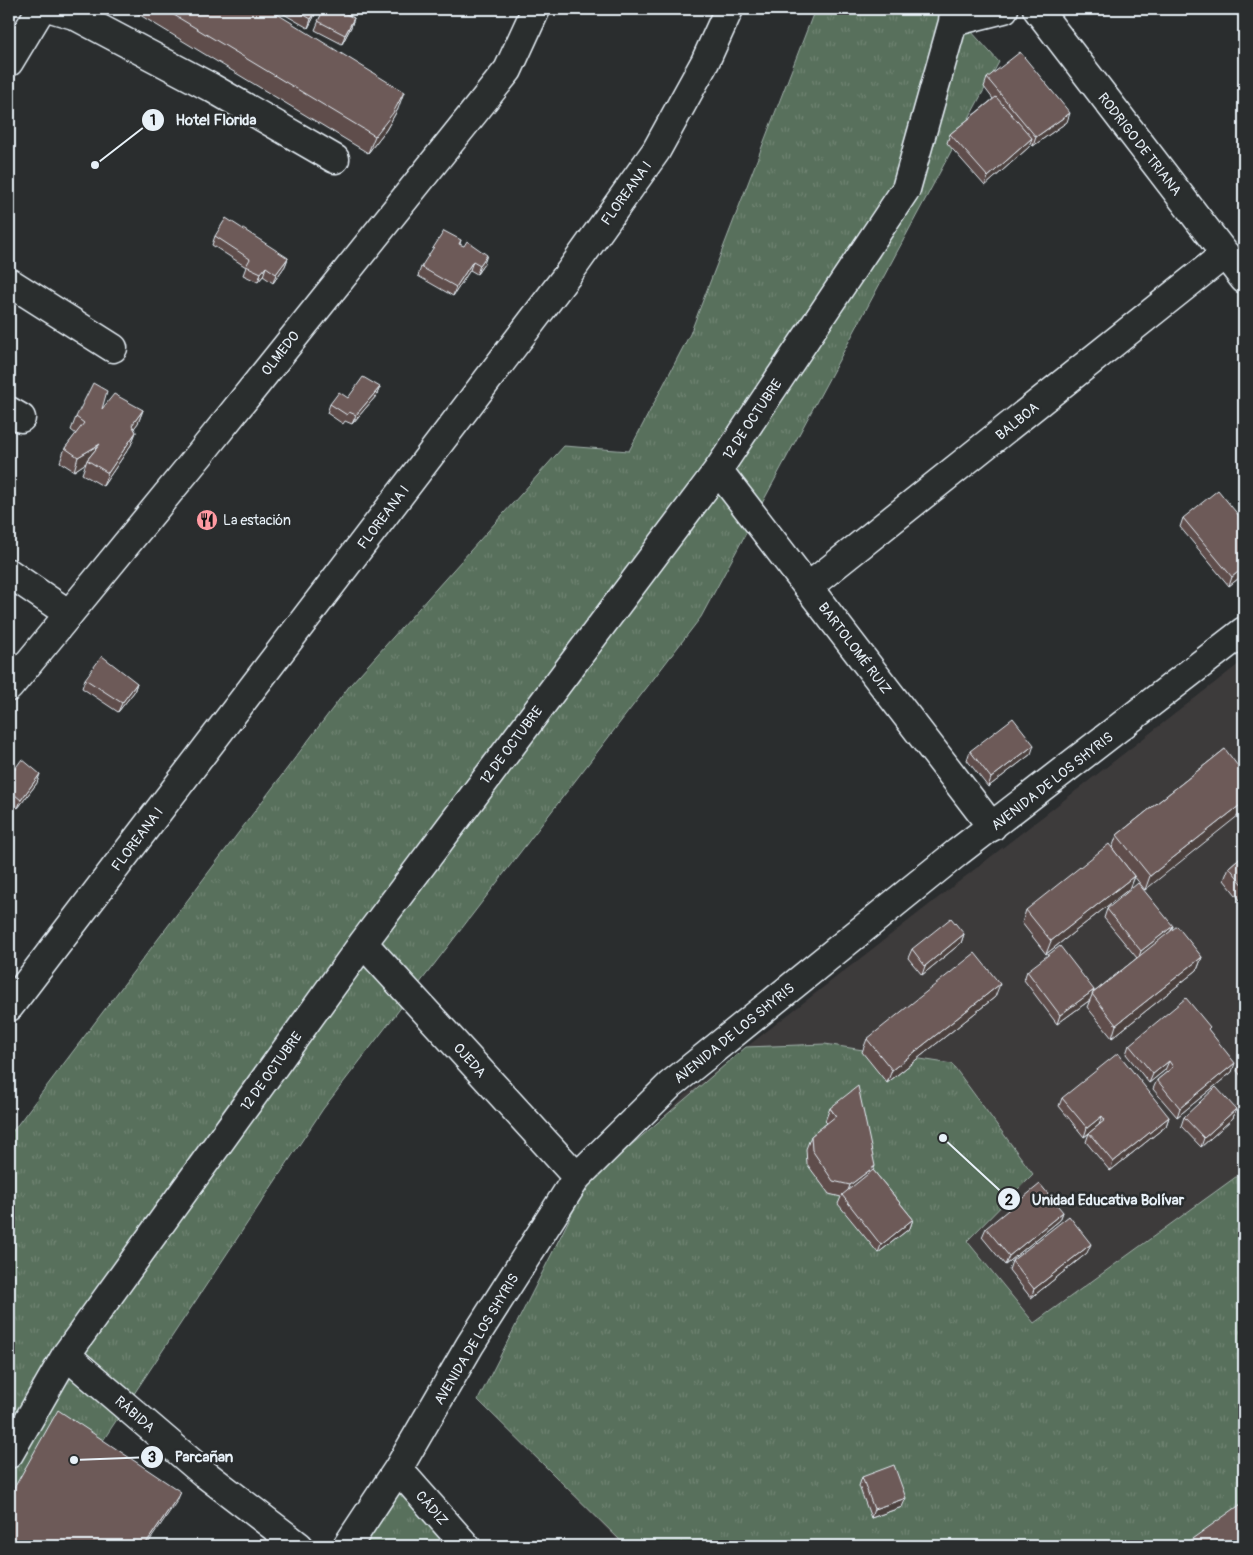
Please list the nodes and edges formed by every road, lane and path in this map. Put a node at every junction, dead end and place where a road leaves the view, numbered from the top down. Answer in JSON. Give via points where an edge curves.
{"nodes":[{"id":1,"x":41,"y":9,"type":"edge"},
{"id":2,"x":54,"y":9,"type":"edge"},
{"id":3,"x":536,"y":9,"type":"edge"},
{"id":4,"x":730,"y":9,"type":"edge"},
{"id":5,"x":1004,"y":9,"type":"edge"},
{"id":6,"x":1037,"y":9,"type":"edge"},
{"id":7,"x":954,"y":16,"type":"edge"},
{"id":8,"x":9,"y":62,"type":"edge"},
{"id":9,"x":335,"y":159,"type":"dead end"},
{"id":10,"x":1226,"y":254,"type":"junction"},
{"id":11,"x":1244,"y":279,"type":"edge"},
{"id":12,"x":9,"y":282,"type":"edge"},
{"id":13,"x":113,"y":348,"type":"dead end"},
{"id":14,"x":718,"y":470,"type":"junction"},
{"id":15,"x":9,"y":573,"type":"edge"},
{"id":16,"x":808,"y":587,"type":"junction"},
{"id":17,"x":69,"y":614,"type":"junction"},
{"id":18,"x":1244,"y":631,"type":"edge"},
{"id":19,"x":9,"y":687,"type":"edge"},
{"id":20,"x":992,"y":827,"type":"junction"},
{"id":21,"x":363,"y":943,"type":"junction"},
{"id":22,"x":9,"y":1007,"type":"edge"},
{"id":23,"x":577,"y":1177,"type":"junction"},
{"id":24,"x":66,"y":1355,"type":"junction"},
{"id":25,"x":9,"y":1454,"type":"edge"},
{"id":26,"x":398,"y":1469,"type":"junction"},
{"id":27,"x":299,"y":1546,"type":"edge"},
{"id":28,"x":347,"y":1546,"type":"edge"},
{"id":29,"x":466,"y":1546,"type":"edge"}],
"edges":[{"from":1,"to":8,"type":"street"},
{"from":2,"to":9,"type":"street","via":[[74,15],[212,88]]},
{"from":3,"to":17,"type":"street","name":"OLMEDO","via":[[508,70]]},
{"from":4,"to":22,"type":"street","name":"FLOREANA I","via":[[656,151],[574,265]]},
{"from":5,"to":7,"type":"street"},
{"from":6,"to":10,"type":"street","name":"RODRIGO DE TRIANA"},
{"from":7,"to":14,"type":"street","name":"12 DE OCTUBRE","via":[[906,189]]},
{"from":10,"to":11,"type":"street","name":"RODRIGO DE TRIANA"},
{"from":10,"to":16,"type":"street","name":"BALBOA"},
{"from":12,"to":13,"type":"street"},
{"from":14,"to":16,"type":"street","name":"BARTOLOMÉ RUIZ"},
{"from":14,"to":21,"type":"street","name":"12 DE OCTUBRE"},
{"from":15,"to":17,"type":"street"},
{"from":16,"to":20,"type":"street","name":"BARTOLOMÉ RUIZ"},
{"from":17,"to":19,"type":"street","name":"OLMEDO"},
{"from":18,"to":20,"type":"street","name":"AVENIDA DE LOS SHYRIS"},
{"from":20,"to":23,"type":"street","name":"AVENIDA DE LOS SHYRIS","via":[[670,1085]]},
{"from":21,"to":23,"type":"street","name":"OJEDA"},
{"from":21,"to":24,"type":"street","name":"12 DE OCTUBRE"},
{"from":23,"to":26,"type":"street","name":"AVENIDA DE LOS SHYRIS","via":[[470,1345]]},
{"from":24,"to":25,"type":"street","name":"12 DE OCTUBRE"},
{"from":24,"to":27,"type":"street","name":"RÁBIDA","via":[[204,1474]]},
{"from":26,"to":28,"type":"street","name":"AVENIDA DE LOS SHYRIS"},
{"from":26,"to":29,"type":"street","name":"CÁDIZ"}]}
